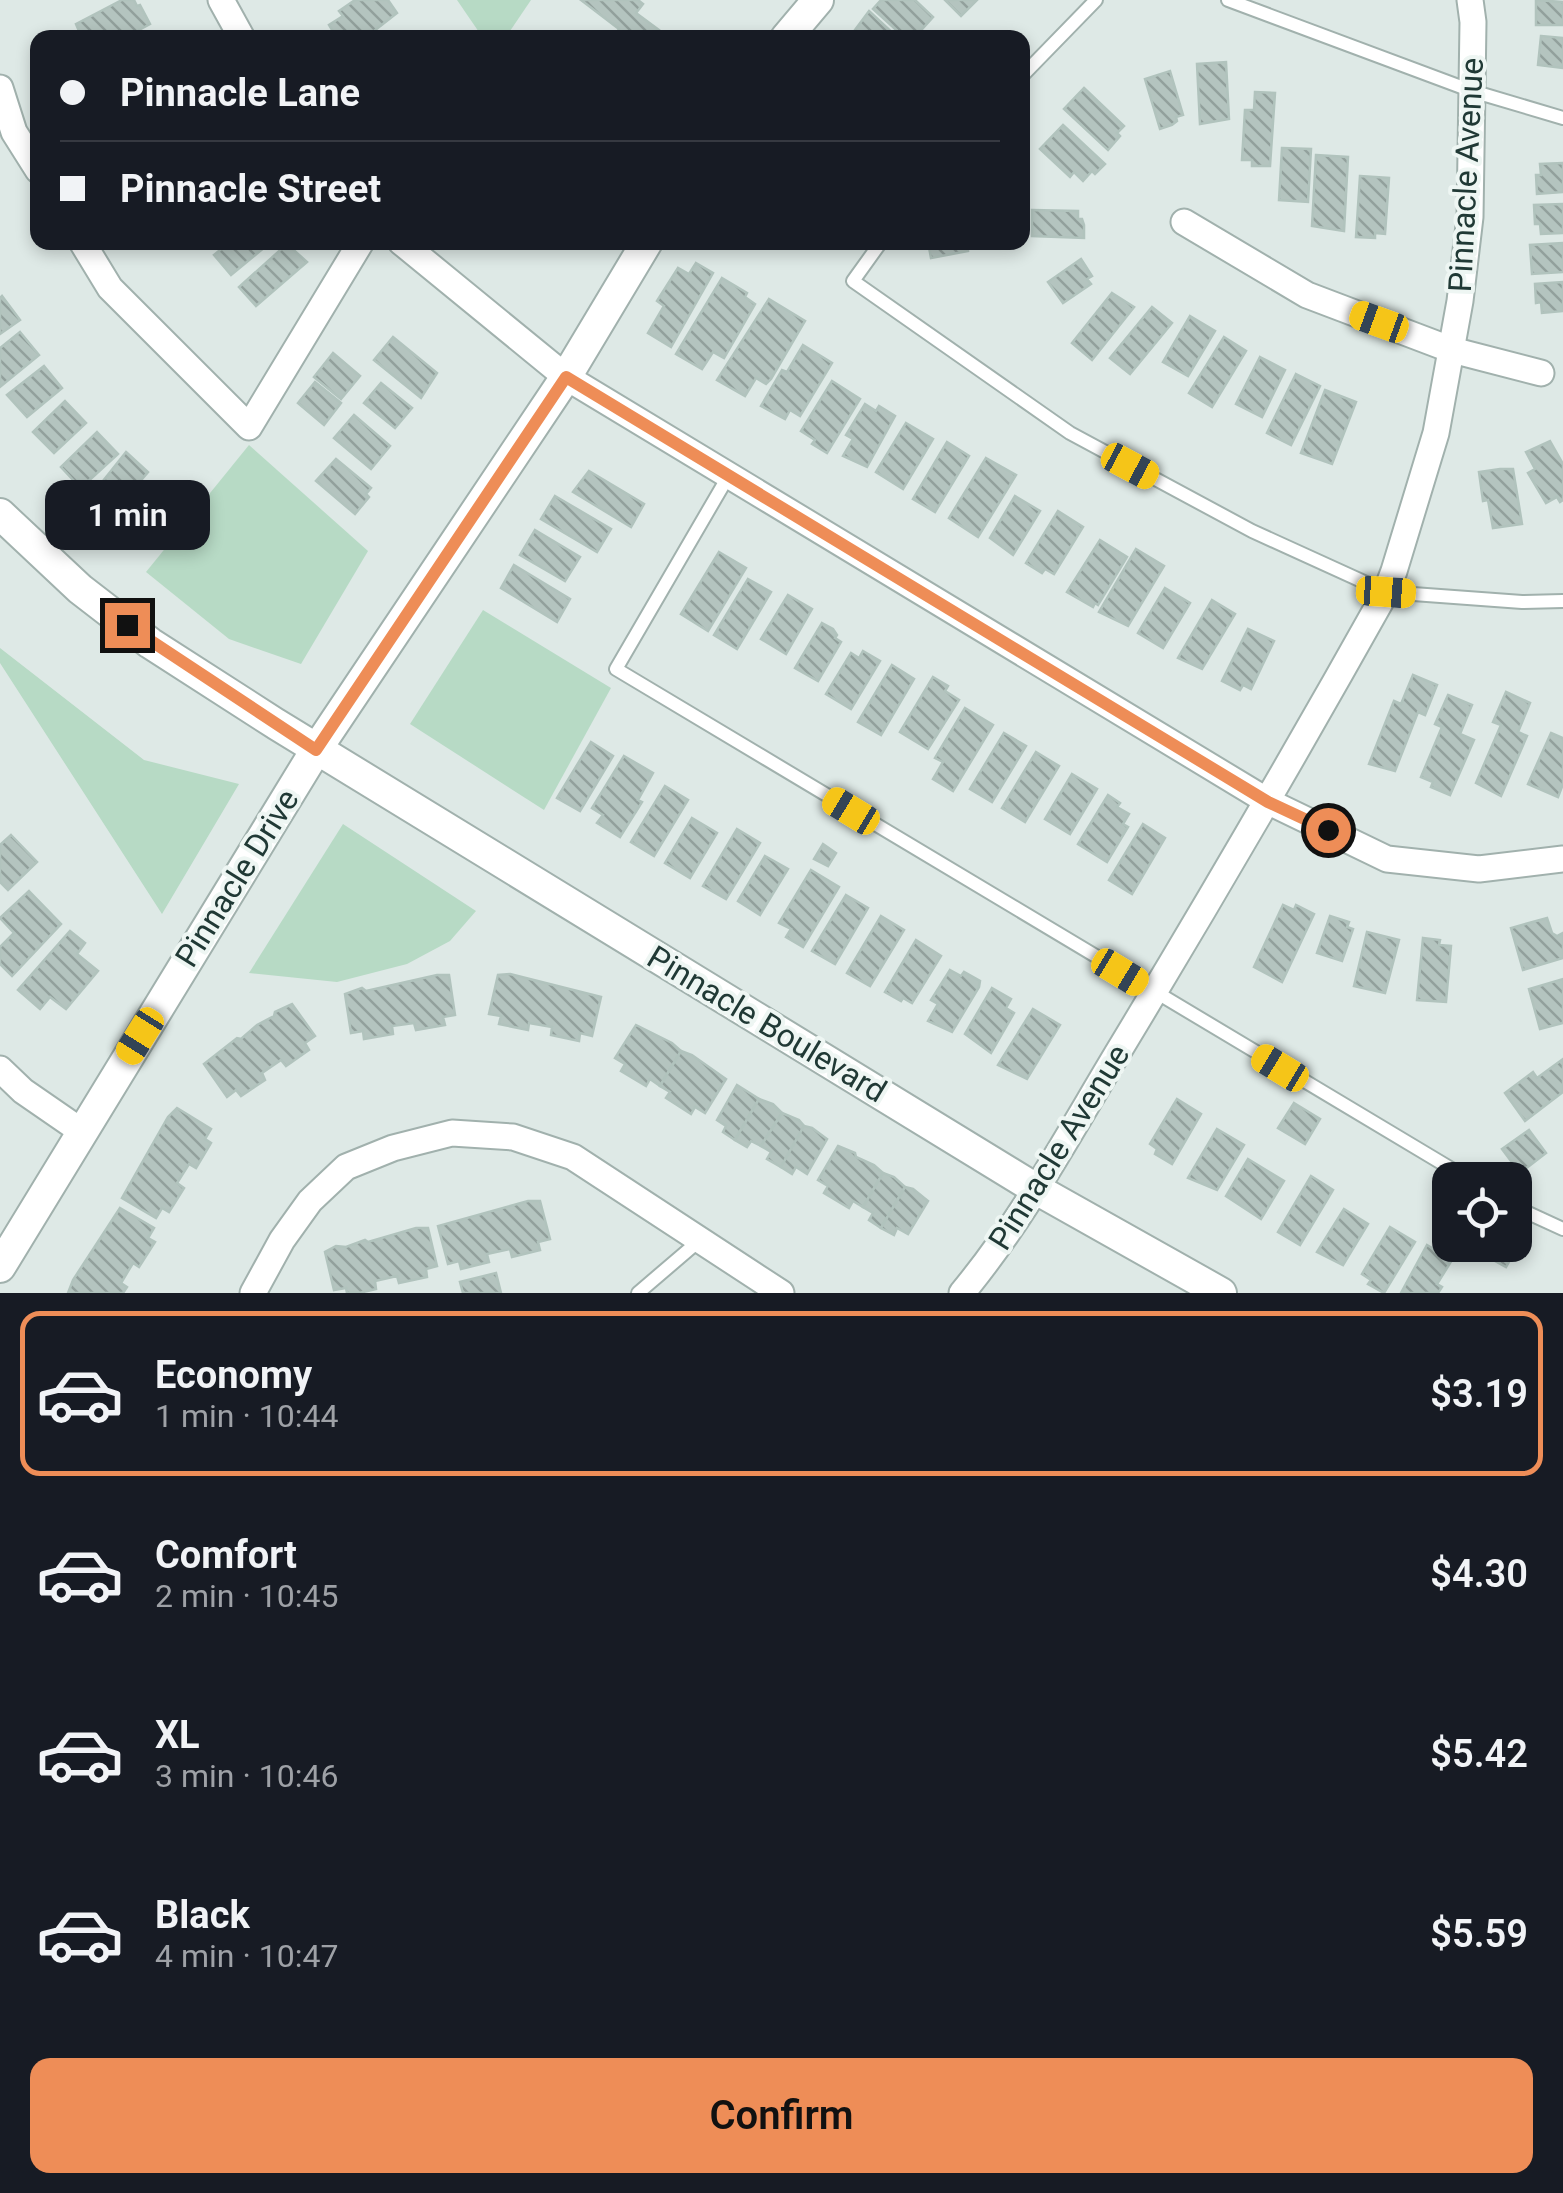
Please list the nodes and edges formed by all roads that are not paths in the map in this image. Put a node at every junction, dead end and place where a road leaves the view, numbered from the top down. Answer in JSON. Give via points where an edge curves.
{"nodes":[{"id":1,"x":221,"y":0,"type":"edge"},
{"id":2,"x":818,"y":0,"type":"edge"},
{"id":3,"x":1096,"y":0,"type":"edge"},
{"id":4,"x":1228,"y":0,"type":"edge"},
{"id":5,"x":1470,"y":0,"type":"edge"},
{"id":6,"x":238,"y":30,"type":"edge"},
{"id":7,"x":793,"y":30,"type":"edge"},
{"id":8,"x":1030,"y":68,"type":"edge"},
{"id":9,"x":0,"y":88,"type":"edge"},
{"id":10,"x":1472,"y":90,"type":"junction"},
{"id":11,"x":1563,"y":118,"type":"edge"},
{"id":12,"x":30,"y":157,"type":"edge"},
{"id":13,"x":1184,"y":222,"type":"dead end"},
{"id":14,"x":87,"y":250,"type":"edge"},
{"id":15,"x":356,"y":250,"type":"edge"},
{"id":16,"x":411,"y":250,"type":"edge"},
{"id":17,"x":641,"y":250,"type":"edge"},
{"id":18,"x":875,"y":250,"type":"edge"},
{"id":19,"x":1452,"y":350,"type":"junction"},
{"id":20,"x":1541,"y":373,"type":"dead end"},
{"id":21,"x":566,"y":377,"type":"junction"},
{"id":22,"x":729,"y":475,"type":"junction"},
{"id":23,"x":0,"y":514,"type":"edge"},
{"id":24,"x":1386,"y":592,"type":"junction"},
{"id":25,"x":1563,"y":601,"type":"edge"},
{"id":26,"x":316,"y":750,"type":"junction"},
{"id":27,"x":1268,"y":802,"type":"junction"},
{"id":28,"x":1563,"y":859,"type":"edge"},
{"id":29,"x":1154,"y":993,"type":"junction"},
{"id":30,"x":0,"y":1069,"type":"edge"},
{"id":31,"x":82,"y":1131,"type":"junction"},
{"id":32,"x":1440,"y":1162,"type":"edge"},
{"id":33,"x":1036,"y":1188,"type":"junction"},
{"id":34,"x":1532,"y":1214,"type":"edge"},
{"id":35,"x":1563,"y":1230,"type":"edge"},
{"id":36,"x":700,"y":1240,"type":"junction"},
{"id":37,"x":0,"y":1268,"type":"edge"},
{"id":38,"x":253,"y":1293,"type":"edge"},
{"id":39,"x":638,"y":1293,"type":"edge"},
{"id":40,"x":780,"y":1293,"type":"edge"},
{"id":41,"x":962,"y":1293,"type":"edge"},
{"id":42,"x":1221,"y":1293,"type":"edge"}],
"edges":[{"from":1,"to":6,"type":"street"},
{"from":2,"to":7,"type":"street"},
{"from":3,"to":8,"type":"lane"},
{"from":4,"to":10,"type":"lane"},
{"from":5,"to":10,"type":"street","name":"Pinnacle Avenue"},
{"from":9,"to":12,"type":"street"},
{"from":10,"to":11,"type":"lane"},
{"from":10,"to":19,"type":"street","name":"Pinnacle Avenue","via":[[1470,216]]},
{"from":13,"to":19,"type":"street","via":[[1306,295]]},
{"from":14,"to":15,"type":"street","via":[[110,288],[249,428]]},
{"from":16,"to":21,"type":"street"},
{"from":17,"to":21,"type":"street","name":"Pinnacle Drive"},
{"from":18,"to":24,"type":"lane","via":[[852,281],[1070,433],[1252,531]]},
{"from":19,"to":20,"type":"street"},
{"from":19,"to":24,"type":"street","name":"Pinnacle Avenue","via":[[1436,433]]},
{"from":21,"to":22,"type":"street"},
{"from":21,"to":26,"type":"street","name":"Pinnacle Drive"},
{"from":22,"to":27,"type":"street"},
{"from":22,"to":29,"type":"lane","via":[[616,669]]},
{"from":23,"to":26,"type":"street","name":"Pinnacle Boulevard","via":[[150,643]]},
{"from":24,"to":25,"type":"lane"},
{"from":24,"to":27,"type":"street","name":"Pinnacle Avenue"},
{"from":26,"to":31,"type":"street","name":"Pinnacle Drive"},
{"from":26,"to":33,"type":"street","name":"Pinnacle Boulevard"},
{"from":27,"to":28,"type":"street","via":[[1387,858],[1479,869]]},
{"from":27,"to":29,"type":"street","name":"Pinnacle Avenue"},
{"from":29,"to":32,"type":"lane"},
{"from":29,"to":33,"type":"street","name":"Pinnacle Avenue"},
{"from":30,"to":31,"type":"street"},
{"from":31,"to":37,"type":"street","name":"Pinnacle Drive"},
{"from":33,"to":41,"type":"street","name":"Pinnacle Avenue"},
{"from":33,"to":42,"type":"street","name":"Pinnacle Boulevard"},
{"from":34,"to":35,"type":"lane"},
{"from":36,"to":38,"type":"street","via":[[572,1158],[513,1137],[452,1133],[346,1167],[310,1201]]},
{"from":36,"to":39,"type":"lane"},
{"from":36,"to":40,"type":"street"}]}
